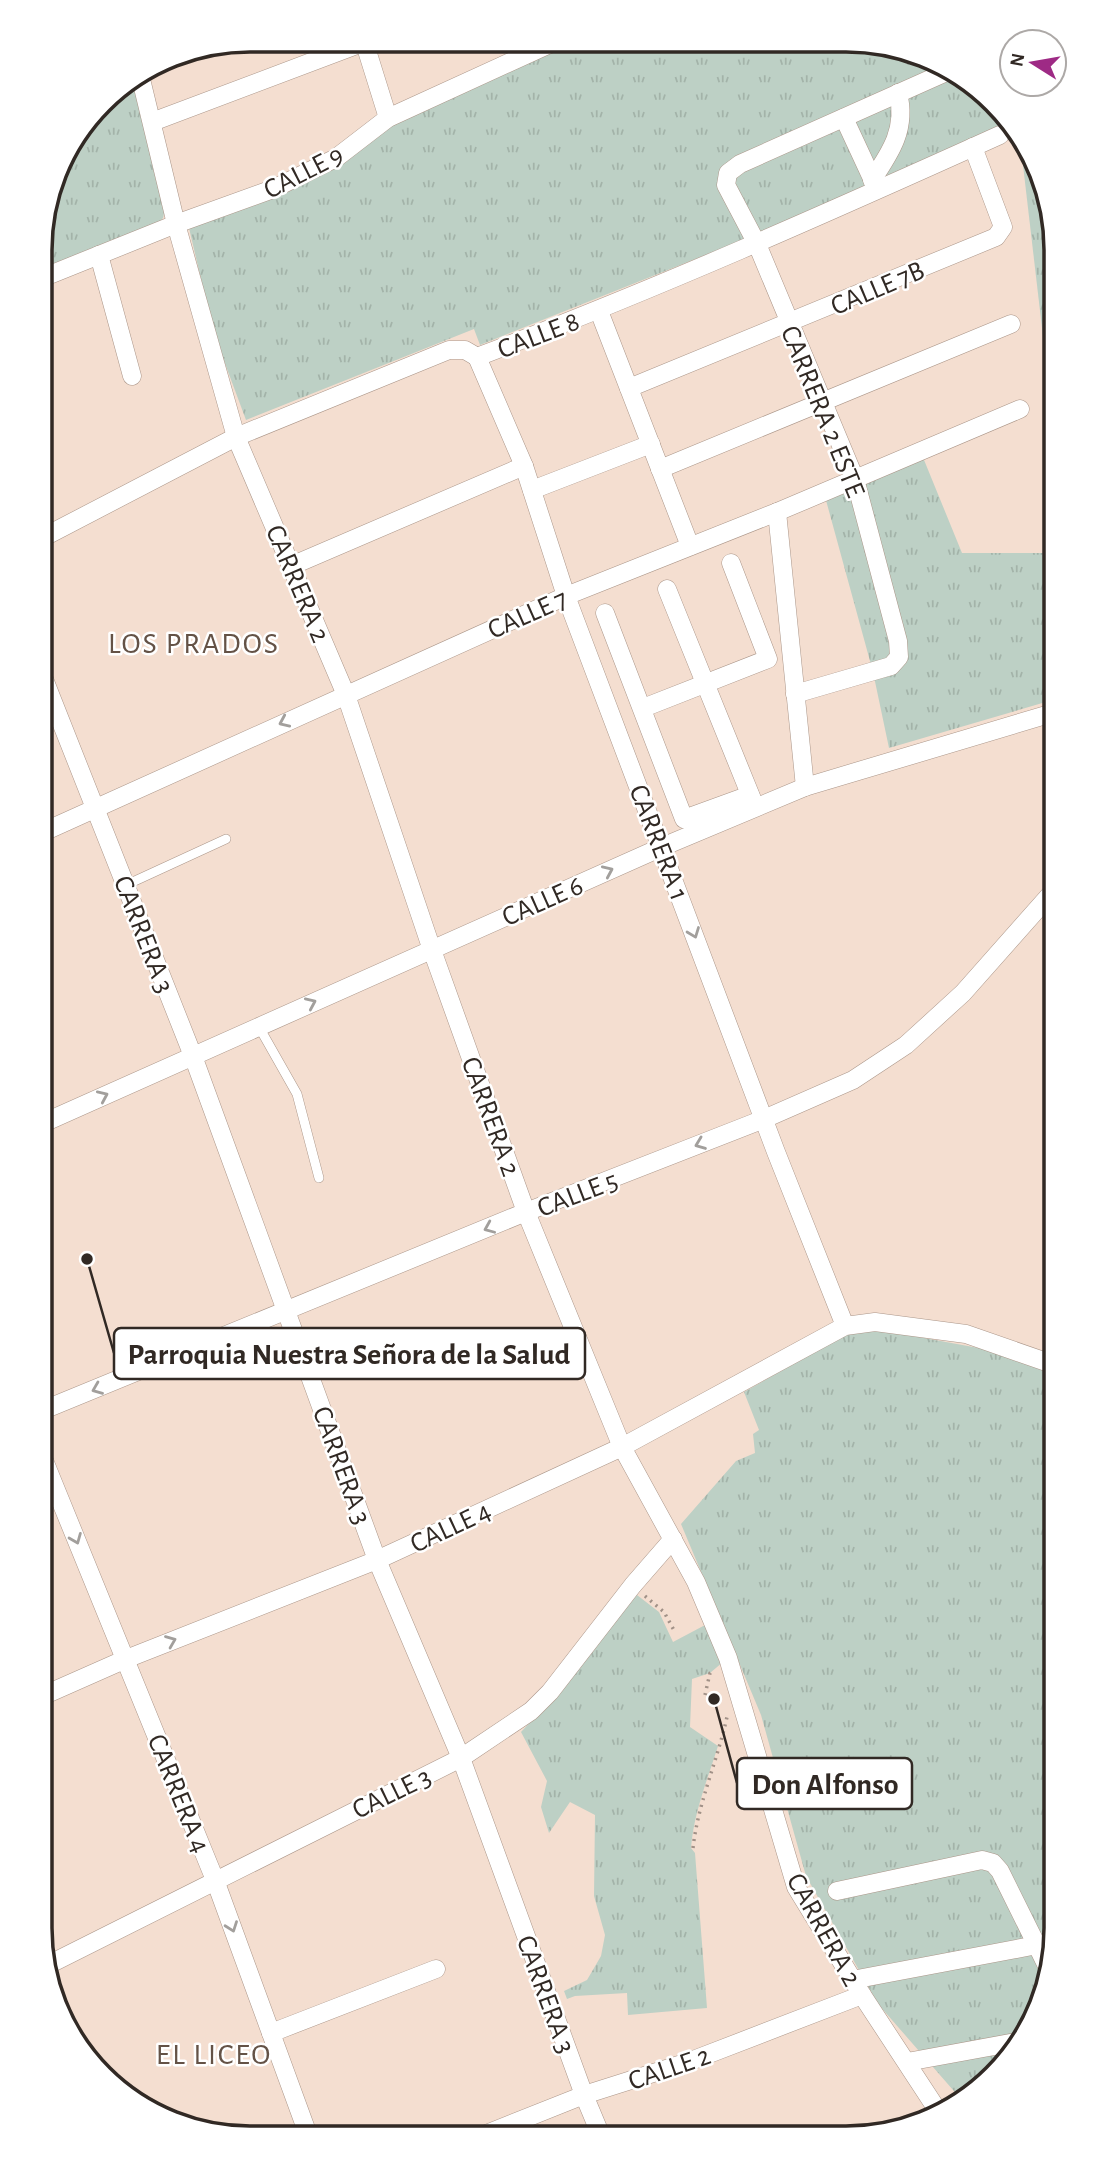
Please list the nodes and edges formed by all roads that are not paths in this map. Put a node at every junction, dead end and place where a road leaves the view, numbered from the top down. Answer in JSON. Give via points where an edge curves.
{"nodes":[{"id":1,"x":334,"y":53,"type":"edge"},
{"id":2,"x":369,"y":53,"type":"edge"},
{"id":3,"x":531,"y":53,"type":"edge"},
{"id":4,"x":938,"y":76,"type":"edge"},
{"id":5,"x":143,"y":85,"type":"edge"},
{"id":6,"x":898,"y":93,"type":"junction"},
{"id":7,"x":388,"y":118,"type":"junction"},
{"id":8,"x":844,"y":118,"type":"junction"},
{"id":9,"x":152,"y":122,"type":"junction"},
{"id":10,"x":1000,"y":135,"type":"dead end"},
{"id":11,"x":973,"y":147,"type":"junction"},
{"id":12,"x":875,"y":185,"type":"junction"},
{"id":13,"x":176,"y":224,"type":"junction"},
{"id":14,"x":757,"y":244,"type":"junction"},
{"id":15,"x":99,"y":255,"type":"junction"},
{"id":16,"x":53,"y":274,"type":"edge"},
{"id":17,"x":599,"y":311,"type":"junction"},
{"id":18,"x":790,"y":323,"type":"junction"},
{"id":19,"x":1011,"y":324,"type":"dead end"},
{"id":20,"x":477,"y":357,"type":"junction"},
{"id":21,"x":132,"y":376,"type":"dead end"},
{"id":22,"x":629,"y":388,"type":"junction"},
{"id":23,"x":823,"y":402,"type":"junction"},
{"id":24,"x":1020,"y":409,"type":"dead end"},
{"id":25,"x":236,"y":437,"type":"junction"},
{"id":26,"x":651,"y":444,"type":"junction"},
{"id":27,"x":524,"y":466,"type":"junction"},
{"id":28,"x":660,"y":469,"type":"junction"},
{"id":29,"x":855,"y":479,"type":"junction"},
{"id":30,"x":532,"y":490,"type":"junction"},
{"id":31,"x":777,"y":512,"type":"junction"},
{"id":32,"x":53,"y":532,"type":"edge"},
{"id":33,"x":690,"y":546,"type":"junction"},
{"id":34,"x":732,"y":563,"type":"dead end"},
{"id":35,"x":291,"y":566,"type":"junction"},
{"id":36,"x":667,"y":589,"type":"dead end"},
{"id":37,"x":566,"y":596,"type":"junction"},
{"id":38,"x":605,"y":613,"type":"dead end"},
{"id":39,"x":706,"y":685,"type":"junction"},
{"id":40,"x":795,"y":694,"type":"junction"},
{"id":41,"x":346,"y":695,"type":"junction"},
{"id":42,"x":53,"y":702,"type":"edge"},
{"id":43,"x":643,"y":708,"type":"junction"},
{"id":44,"x":1044,"y":716,"type":"edge"},
{"id":45,"x":805,"y":787,"type":"junction"},
{"id":46,"x":753,"y":801,"type":"junction"},
{"id":47,"x":96,"y":807,"type":"junction"},
{"id":48,"x":53,"y":827,"type":"edge"},
{"id":49,"x":226,"y":839,"type":"dead end"},
{"id":50,"x":662,"y":846,"type":"junction"},
{"id":51,"x":126,"y":885,"type":"junction"},
{"id":52,"x":1044,"y":902,"type":"edge"},
{"id":53,"x":432,"y":950,"type":"junction"},
{"id":54,"x":259,"y":1027,"type":"junction"},
{"id":55,"x":193,"y":1056,"type":"junction"},
{"id":56,"x":52,"y":1119,"type":"edge"},
{"id":57,"x":764,"y":1119,"type":"junction"},
{"id":58,"x":319,"y":1178,"type":"dead end"},
{"id":59,"x":526,"y":1212,"type":"junction"},
{"id":60,"x":288,"y":1312,"type":"junction"},
{"id":61,"x":845,"y":1326,"type":"junction"},
{"id":62,"x":1043,"y":1359,"type":"edge"},
{"id":63,"x":52,"y":1406,"type":"edge"},
{"id":64,"x":622,"y":1447,"type":"junction"},
{"id":65,"x":52,"y":1480,"type":"edge"},
{"id":66,"x":673,"y":1539,"type":"junction"},
{"id":67,"x":377,"y":1560,"type":"junction"},
{"id":68,"x":126,"y":1659,"type":"junction"},
{"id":69,"x":52,"y":1692,"type":"edge"},
{"id":70,"x":461,"y":1758,"type":"junction"},
{"id":71,"x":215,"y":1880,"type":"junction"},
{"id":72,"x":837,"y":1891,"type":"dead end"},
{"id":73,"x":1037,"y":1945,"type":"junction"},
{"id":74,"x":1041,"y":1954,"type":"edge"},
{"id":75,"x":55,"y":1961,"type":"edge"},
{"id":76,"x":436,"y":1969,"type":"dead end"},
{"id":77,"x":857,"y":1987,"type":"junction"},
{"id":78,"x":271,"y":2033,"type":"junction"},
{"id":79,"x":1006,"y":2044,"type":"edge"},
{"id":80,"x":907,"y":2062,"type":"junction"},
{"id":81,"x":584,"y":2095,"type":"junction"},
{"id":82,"x":934,"y":2105,"type":"edge"},
{"id":83,"x":305,"y":2126,"type":"edge"},
{"id":84,"x":506,"y":2126,"type":"edge"},
{"id":85,"x":597,"y":2126,"type":"edge"}],
"edges":[{"from":1,"to":9,"type":"street"},
{"from":2,"to":7,"type":"street"},
{"from":3,"to":7,"type":"street","name":"CALLE 9"},
{"from":4,"to":6,"type":"street"},
{"from":5,"to":9,"type":"street","name":"CARRERA 2"},
{"from":6,"to":8,"type":"street"},
{"from":6,"to":12,"type":"street","via":[[901,126]]},
{"from":7,"to":13,"type":"street","name":"CALLE 9","via":[[336,158],[273,189]]},
{"from":8,"to":12,"type":"street"},
{"from":8,"to":14,"type":"street","name":"CARRERA 2 ESTE","via":[[728,173],[726,185]]},
{"from":9,"to":13,"type":"street","name":"CARRERA 2"},
{"from":10,"to":11,"type":"street","name":"CALLE 8"},
{"from":11,"to":12,"type":"street","name":"CALLE 8"},
{"from":11,"to":18,"type":"street","name":"CALLE 7B","via":[[1003,227],[996,237]]},
{"from":12,"to":14,"type":"street","name":"CALLE 8"},
{"from":13,"to":15,"type":"street","name":"CALLE 9"},
{"from":13,"to":25,"type":"street","name":"CARRERA 2"},
{"from":14,"to":17,"type":"street","name":"CALLE 8"},
{"from":14,"to":18,"type":"street","name":"CARRERA 2 ESTE"},
{"from":15,"to":16,"type":"street","name":"CALLE 9"},
{"from":15,"to":21,"type":"street"},
{"from":17,"to":20,"type":"street","name":"CALLE 8"},
{"from":17,"to":22,"type":"street"},
{"from":18,"to":22,"type":"street","name":"CALLE 7B"},
{"from":18,"to":23,"type":"street","name":"CARRERA 2 ESTE"},
{"from":19,"to":23,"type":"street"},
{"from":20,"to":25,"type":"street","name":"CALLE 8","via":[[465,350],[449,350]]},
{"from":20,"to":27,"type":"street","name":"CARRERA 1"},
{"from":22,"to":26,"type":"street"},
{"from":23,"to":28,"type":"street"},
{"from":23,"to":29,"type":"street","name":"CARRERA 2 ESTE"},
{"from":24,"to":29,"type":"street","name":"CALLE 7"},
{"from":25,"to":32,"type":"street","name":"CALLE 8"},
{"from":25,"to":35,"type":"street","name":"CARRERA 2"},
{"from":26,"to":28,"type":"street"},
{"from":26,"to":30,"type":"street"},
{"from":27,"to":30,"type":"street","name":"CARRERA 1"},
{"from":27,"to":35,"type":"street"},
{"from":28,"to":33,"type":"street"},
{"from":29,"to":31,"type":"street","name":"CALLE 7"},
{"from":29,"to":40,"type":"street","name":"CARRERA 2 ESTE","via":[[899,657],[891,666]]},
{"from":30,"to":37,"type":"street","name":"CARRERA 1"},
{"from":31,"to":33,"type":"street","name":"CALLE 7"},
{"from":31,"to":40,"type":"street"},
{"from":33,"to":37,"type":"street","name":"CALLE 7"},
{"from":34,"to":39,"type":"street","via":[[768,659]]},
{"from":35,"to":41,"type":"street","name":"CARRERA 2"},
{"from":36,"to":39,"type":"street"},
{"from":37,"to":41,"type":"street","name":"CALLE 7"},
{"from":37,"to":50,"type":"street","name":"CARRERA 1"},
{"from":38,"to":43,"type":"street"},
{"from":39,"to":43,"type":"street"},
{"from":39,"to":46,"type":"street"},
{"from":40,"to":45,"type":"street"},
{"from":41,"to":47,"type":"street","name":"CALLE 7","one_way":true},
{"from":41,"to":53,"type":"street","name":"CARRERA 2"},
{"from":42,"to":47,"type":"street","name":"CARRERA 3"},
{"from":43,"to":46,"type":"street","via":[[684,819]]},
{"from":44,"to":45,"type":"street","name":"CALLE 6"},
{"from":45,"to":46,"type":"street","name":"CALLE 6"},
{"from":46,"to":50,"type":"street","name":"CALLE 6"},
{"from":47,"to":48,"type":"street","name":"CALLE 7"},
{"from":47,"to":51,"type":"street","name":"CARRERA 3"},
{"from":49,"to":51,"type":"lane"},
{"from":53,"to":50,"type":"street","name":"CALLE 6","one_way":true},
{"from":50,"to":57,"type":"street","name":"CARRERA 1","one_way":true},
{"from":51,"to":55,"type":"street","name":"CARRERA 3"},
{"from":52,"to":57,"type":"street","name":"CALLE 5","via":[[963,993],[906,1045],[853,1080]]},
{"from":54,"to":53,"type":"street","name":"CALLE 6","one_way":true},
{"from":53,"to":59,"type":"street","name":"CARRERA 2"},
{"from":54,"to":55,"type":"street","name":"CALLE 6"},
{"from":54,"to":58,"type":"lane","via":[[297,1094]]},
{"from":56,"to":55,"type":"street","name":"CALLE 6","one_way":true},
{"from":55,"to":60,"type":"street","name":"CARRERA 3"},
{"from":57,"to":59,"type":"street","name":"CALLE 5","one_way":true},
{"from":57,"to":61,"type":"street","name":"CARRERA 1"},
{"from":59,"to":60,"type":"street","name":"CALLE 5","one_way":true},
{"from":59,"to":64,"type":"street","name":"CARRERA 2"},
{"from":60,"to":63,"type":"street","name":"CALLE 5","one_way":true},
{"from":60,"to":67,"type":"street","name":"CARRERA 3"},
{"from":61,"to":62,"type":"street","via":[[875,1322],[966,1334]]},
{"from":61,"to":64,"type":"street","name":"CALLE 4"},
{"from":64,"to":66,"type":"street","name":"CARRERA 2"},
{"from":64,"to":67,"type":"street","name":"CALLE 4"},
{"from":65,"to":68,"type":"street","name":"CARRERA 4","one_way":true},
{"from":66,"to":70,"type":"street","name":"CALLE 3","via":[[550,1692],[531,1711]]},
{"from":66,"to":77,"type":"street","name":"CARRERA 2","via":[[728,1658],[796,1887]]},
{"from":68,"to":67,"type":"street","name":"CALLE 4","one_way":true},
{"from":67,"to":70,"type":"street","name":"CARRERA 3"},
{"from":68,"to":69,"type":"street","name":"CALLE 4"},
{"from":68,"to":71,"type":"street","name":"CARRERA 4"},
{"from":70,"to":71,"type":"street","name":"CALLE 3"},
{"from":70,"to":81,"type":"street","name":"CARRERA 3"},
{"from":71,"to":75,"type":"street","name":"CALLE 3"},
{"from":71,"to":78,"type":"street","name":"CARRERA 4","one_way":true},
{"from":72,"to":73,"type":"street","via":[[982,1860],[1000,1871]]},
{"from":73,"to":74,"type":"street"},
{"from":73,"to":77,"type":"street","name":"CALLE 2"},
{"from":76,"to":78,"type":"street"},
{"from":77,"to":80,"type":"street","name":"CARRERA 2"},
{"from":77,"to":81,"type":"street","name":"CALLE 2","via":[[688,2062]]},
{"from":78,"to":83,"type":"street","name":"CARRERA 4"},
{"from":79,"to":80,"type":"street"},
{"from":80,"to":82,"type":"street","name":"CARRERA 2"},
{"from":81,"to":84,"type":"street","name":"CALLE 2"},
{"from":81,"to":85,"type":"street","name":"CARRERA 3"}]}
